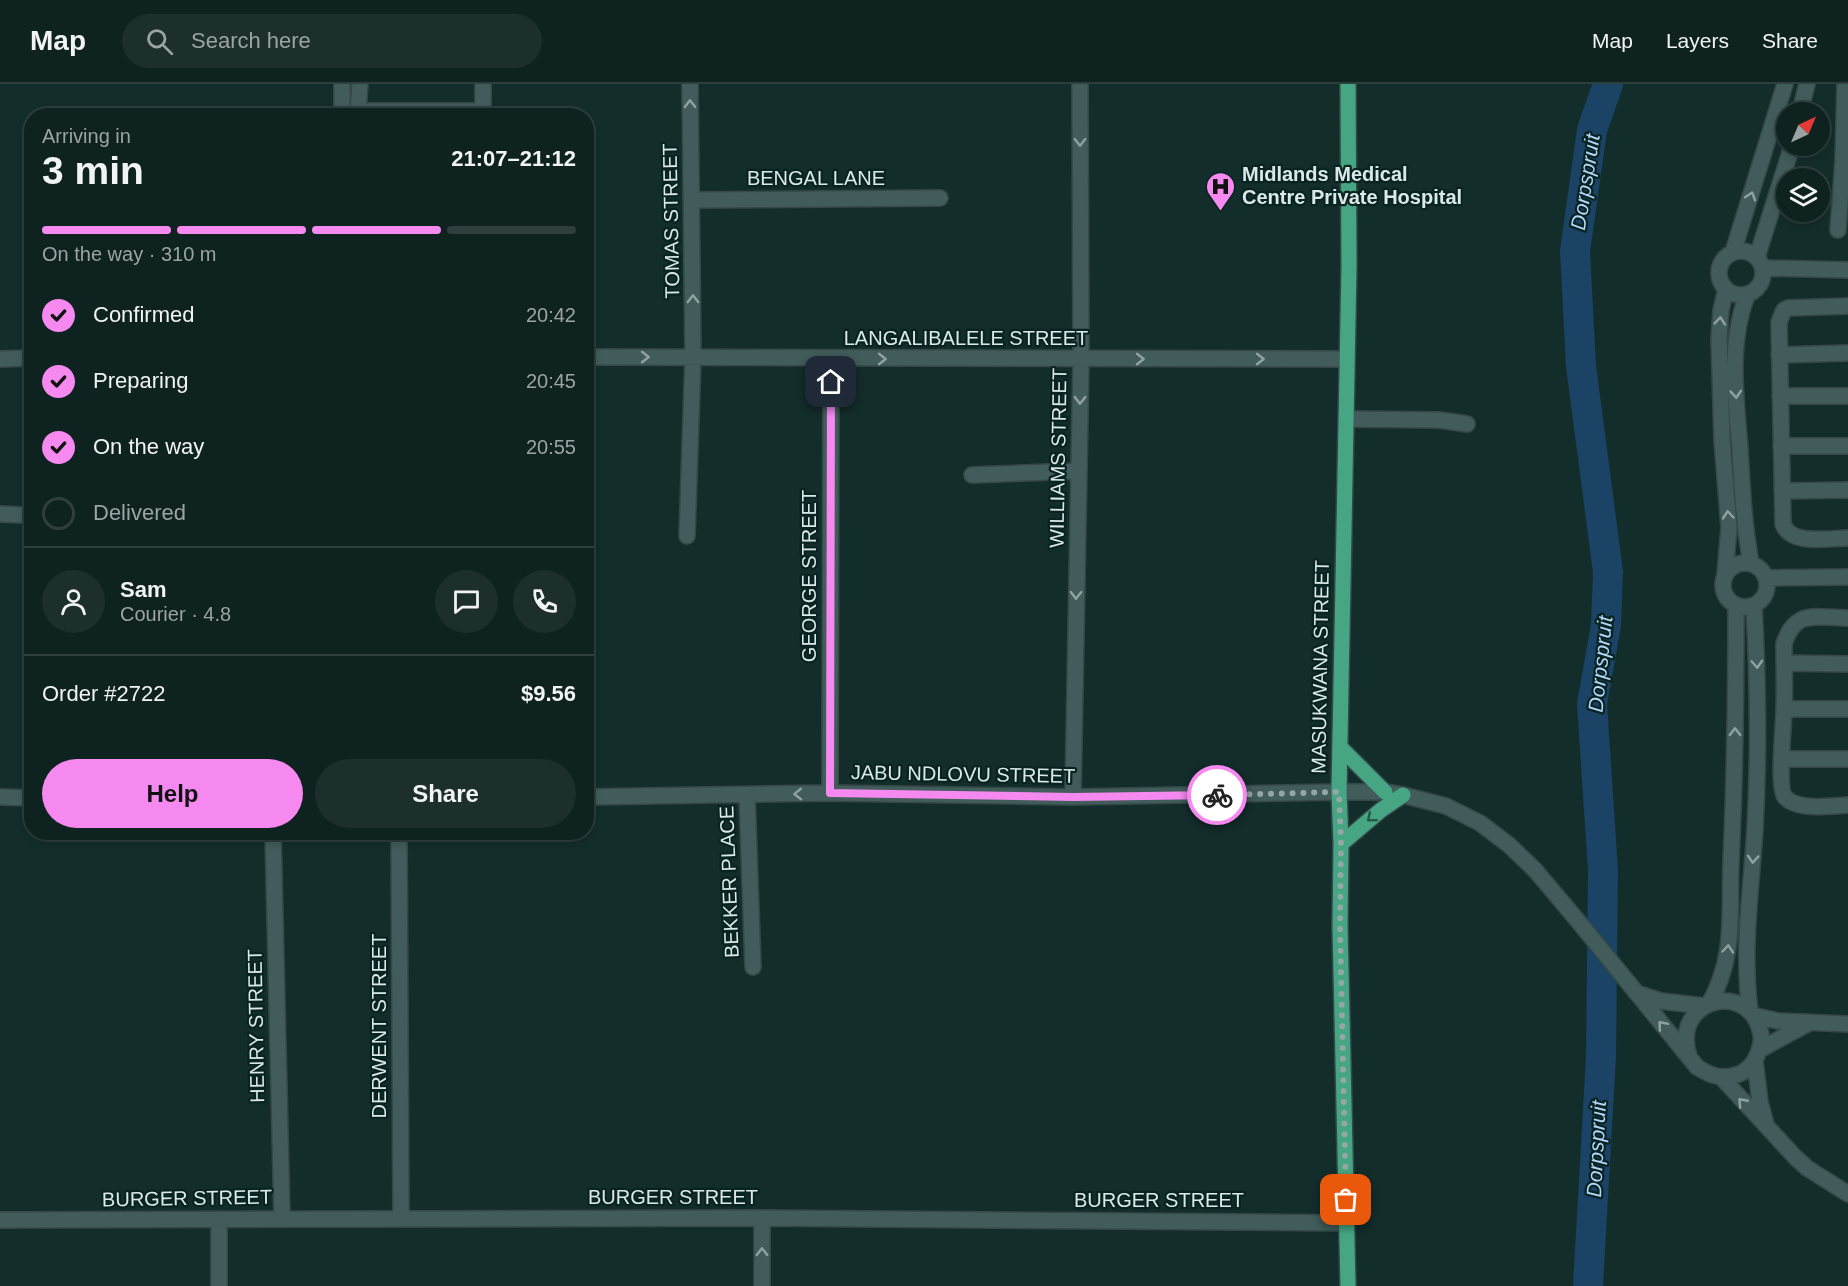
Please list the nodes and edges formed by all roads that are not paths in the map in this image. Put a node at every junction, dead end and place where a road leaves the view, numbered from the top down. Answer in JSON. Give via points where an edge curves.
{"nodes":[{"id":1,"x":342,"y":84,"type":"edge"},
{"id":2,"x":360,"y":84,"type":"edge"},
{"id":3,"x":483,"y":84,"type":"edge"},
{"id":4,"x":690,"y":84,"type":"edge"},
{"id":5,"x":1080,"y":84,"type":"edge"},
{"id":6,"x":1348,"y":84,"type":"edge"},
{"id":7,"x":1785,"y":84,"type":"edge"},
{"id":8,"x":1807,"y":84,"type":"edge"},
{"id":9,"x":1845,"y":84,"type":"edge"},
{"id":10,"x":1802,"y":102,"type":"edge"},
{"id":11,"x":342,"y":108,"type":"edge"},
{"id":12,"x":358,"y":108,"type":"edge"},
{"id":13,"x":483,"y":108,"type":"edge"},
{"id":14,"x":1789,"y":156,"type":"edge"},
{"id":15,"x":1846,"y":161,"type":"edge"},
{"id":16,"x":940,"y":198,"type":"dead end"},
{"id":17,"x":693,"y":200,"type":"junction"},
{"id":18,"x":1838,"y":230,"type":"dead end"},
{"id":19,"x":1733,"y":252,"type":"junction"},
{"id":20,"x":1760,"y":262,"type":"junction"},
{"id":21,"x":1848,"y":270,"type":"edge"},
{"id":22,"x":1726,"y":289,"type":"junction"},
{"id":23,"x":1747,"y":295,"type":"junction"},
{"id":24,"x":1848,"y":306,"type":"edge"},
{"id":25,"x":1848,"y":353,"type":"edge"},
{"id":26,"x":1779,"y":355,"type":"junction"},
{"id":27,"x":594,"y":357,"type":"edge"},
{"id":28,"x":693,"y":357,"type":"junction"},
{"id":29,"x":24,"y":358,"type":"edge"},
{"id":30,"x":0,"y":359,"type":"edge"},
{"id":31,"x":831,"y":359,"type":"junction"},
{"id":32,"x":1081,"y":359,"type":"junction"},
{"id":33,"x":1346,"y":359,"type":"junction"},
{"id":34,"x":1780,"y":396,"type":"junction"},
{"id":35,"x":1848,"y":396,"type":"edge"},
{"id":36,"x":1346,"y":419,"type":"junction"},
{"id":37,"x":1467,"y":424,"type":"dead end"},
{"id":38,"x":1781,"y":446,"type":"junction"},
{"id":39,"x":1848,"y":446,"type":"edge"},
{"id":40,"x":1079,"y":471,"type":"junction"},
{"id":41,"x":972,"y":475,"type":"dead end"},
{"id":42,"x":1848,"y":490,"type":"edge"},
{"id":43,"x":1782,"y":491,"type":"junction"},
{"id":44,"x":0,"y":514,"type":"edge"},
{"id":45,"x":22,"y":514,"type":"dead end"},
{"id":46,"x":687,"y":536,"type":"dead end"},
{"id":47,"x":1848,"y":538,"type":"edge"},
{"id":48,"x":1751,"y":563,"type":"junction"},
{"id":49,"x":1725,"y":574,"type":"junction"},
{"id":50,"x":1848,"y":577,"type":"edge"},
{"id":51,"x":1766,"y":578,"type":"junction"},
{"id":52,"x":1736,"y":605,"type":"junction"},
{"id":53,"x":1754,"y":606,"type":"junction"},
{"id":54,"x":1848,"y":618,"type":"edge"},
{"id":55,"x":1784,"y":663,"type":"junction"},
{"id":56,"x":1848,"y":664,"type":"edge"},
{"id":57,"x":1784,"y":709,"type":"junction"},
{"id":58,"x":1848,"y":709,"type":"edge"},
{"id":59,"x":1341,"y":748,"type":"junction"},
{"id":60,"x":1782,"y":759,"type":"junction"},
{"id":61,"x":1848,"y":759,"type":"edge"},
{"id":62,"x":1339,"y":792,"type":"junction"},
{"id":63,"x":1385,"y":792,"type":"junction"},
{"id":64,"x":830,"y":793,"type":"junction"},
{"id":65,"x":747,"y":795,"type":"junction"},
{"id":66,"x":1403,"y":795,"type":"junction"},
{"id":67,"x":0,"y":797,"type":"edge"},
{"id":68,"x":1073,"y":797,"type":"junction"},
{"id":69,"x":24,"y":798,"type":"edge"},
{"id":70,"x":594,"y":798,"type":"edge"},
{"id":71,"x":1848,"y":806,"type":"edge"},
{"id":72,"x":273,"y":840,"type":"edge"},
{"id":73,"x":399,"y":840,"type":"edge"},
{"id":74,"x":1341,"y":844,"type":"junction"},
{"id":75,"x":753,"y":967,"type":"dead end"},
{"id":76,"x":1633,"y":988,"type":"junction"},
{"id":77,"x":1706,"y":1005,"type":"junction"},
{"id":78,"x":1753,"y":1014,"type":"junction"},
{"id":79,"x":1809,"y":1023,"type":"junction"},
{"id":80,"x":1848,"y":1024,"type":"edge"},
{"id":81,"x":1758,"y":1055,"type":"junction"},
{"id":82,"x":1689,"y":1056,"type":"junction"},
{"id":83,"x":1721,"y":1077,"type":"junction"},
{"id":84,"x":1766,"y":1124,"type":"junction"},
{"id":85,"x":1848,"y":1194,"type":"edge"},
{"id":86,"x":282,"y":1218,"type":"junction"},
{"id":87,"x":762,"y":1218,"type":"junction"},
{"id":88,"x":401,"y":1219,"type":"junction"},
{"id":89,"x":0,"y":1220,"type":"edge"},
{"id":90,"x":219,"y":1220,"type":"junction"},
{"id":91,"x":1346,"y":1223,"type":"junction"},
{"id":92,"x":219,"y":1286,"type":"edge"},
{"id":93,"x":762,"y":1286,"type":"edge"},
{"id":94,"x":1348,"y":1286,"type":"edge"}],
"edges":[{"from":1,"to":11,"type":"street"},
{"from":2,"to":12,"type":"street"},
{"from":3,"to":13,"type":"street"},
{"from":17,"to":4,"type":"street","name":"TOMAS STREET","one_way":true},
{"from":5,"to":32,"type":"street","name":"WILLIAMS STREET","one_way":true},
{"from":6,"to":33,"type":"main road","name":"MASUKWANA STREET"},
{"from":19,"to":7,"type":"street","one_way":true},
{"from":8,"to":10,"type":"street"},
{"from":9,"to":15,"type":"street"},
{"from":14,"to":20,"type":"street"},
{"from":15,"to":18,"type":"street"},
{"from":16,"to":17,"type":"street","name":"BENGAL LANE"},
{"from":28,"to":17,"type":"street","name":"TOMAS STREET","one_way":true},
{"from":19,"to":20,"type":"street","via":[[1746,251]]},
{"from":19,"to":22,"type":"street","via":[[1719,269]]},
{"from":20,"to":21,"type":"street"},
{"from":20,"to":23,"type":"street","via":[[1763,279]]},
{"from":22,"to":23,"type":"street"},
{"from":49,"to":22,"type":"street","one_way":true,"via":[[1729,527],[1719,339]]},
{"from":23,"to":48,"type":"street","one_way":true,"via":[[1737,331],[1735,376]]},
{"from":24,"to":26,"type":"street","via":[[1784,310],[1779,321]]},
{"from":25,"to":26,"type":"street"},
{"from":26,"to":34,"type":"street"},
{"from":27,"to":28,"type":"street","name":"LANGALIBALELE STREET","one_way":true},
{"from":28,"to":31,"type":"street","name":"LANGALIBALELE STREET"},
{"from":28,"to":46,"type":"street","name":"TOMAS STREET"},
{"from":29,"to":30,"type":"street"},
{"from":31,"to":32,"type":"street","name":"LANGALIBALELE STREET","one_way":true},
{"from":31,"to":64,"type":"street","name":"GEORGE STREET"},
{"from":32,"to":33,"type":"street","name":"LANGALIBALELE STREET","one_way":true},
{"from":32,"to":40,"type":"street","name":"WILLIAMS STREET","one_way":true},
{"from":33,"to":36,"type":"main road","name":"MASUKWANA STREET"},
{"from":34,"to":35,"type":"street"},
{"from":34,"to":38,"type":"street"},
{"from":36,"to":37,"type":"street"},
{"from":36,"to":59,"type":"main road","name":"MASUKWANA STREET"},
{"from":38,"to":39,"type":"street"},
{"from":38,"to":43,"type":"street"},
{"from":40,"to":41,"type":"street"},
{"from":40,"to":68,"type":"street","name":"WILLIAMS STREET","one_way":true},
{"from":42,"to":43,"type":"street"},
{"from":43,"to":47,"type":"street","via":[[1783,524],[1788,533],[1794,537]]},
{"from":44,"to":45,"type":"street"},
{"from":48,"to":49,"type":"street","via":[[1736,564]]},
{"from":48,"to":51,"type":"street"},
{"from":49,"to":52,"type":"street","via":[[1723,588]]},
{"from":50,"to":51,"type":"street"},
{"from":51,"to":53,"type":"street","via":[[1767,591]]},
{"from":52,"to":53,"type":"street"},
{"from":77,"to":52,"type":"street","one_way":true,"via":[[1718,988],[1729,940]]},
{"from":53,"to":78,"type":"street","one_way":true,"via":[[1758,686],[1755,828],[1746,951]]},
{"from":54,"to":55,"type":"street","via":[[1803,618],[1794,623],[1784,644]]},
{"from":55,"to":56,"type":"street"},
{"from":55,"to":57,"type":"street"},
{"from":57,"to":58,"type":"street"},
{"from":57,"to":60,"type":"street"},
{"from":59,"to":62,"type":"main road","name":"MASUKWANA STREET"},
{"from":59,"to":63,"type":"main road"},
{"from":60,"to":61,"type":"street"},
{"from":60,"to":71,"type":"street","via":[[1782,790],[1792,802],[1804,806]]},
{"from":62,"to":63,"type":"street","name":"JABU NDLOVU STREET"},
{"from":62,"to":68,"type":"street","name":"JABU NDLOVU STREET"},
{"from":62,"to":74,"type":"main road","name":"MASUKWANA STREET"},
{"from":63,"to":66,"type":"street","name":"JABU NDLOVU STREET"},
{"from":64,"to":65,"type":"street","name":"JABU NDLOVU STREET","one_way":true},
{"from":64,"to":68,"type":"street","name":"JABU NDLOVU STREET"},
{"from":65,"to":70,"type":"street","name":"JABU NDLOVU STREET"},
{"from":65,"to":75,"type":"street","name":"BEKKER PLACE"},
{"from":66,"to":74,"type":"main road","one_way":true},
{"from":66,"to":76,"type":"street","name":"JABU NDLOVU STREET","via":[[1446,806],[1480,823],[1509,845],[1535,870]]},
{"from":67,"to":69,"type":"street"},
{"from":72,"to":86,"type":"street","name":"HENRY STREET"},
{"from":73,"to":88,"type":"street","name":"DERWENT STREET"},
{"from":74,"to":91,"type":"main road","name":"MASUKWANA STREET"},
{"from":76,"to":77,"type":"street","via":[[1661,1001]]},
{"from":82,"to":76,"type":"street","name":"JABU NDLOVU STREET","one_way":true},
{"from":77,"to":78,"type":"street","via":[[1732,1002]]},
{"from":77,"to":82,"type":"street","via":[[1689,1023]]},
{"from":78,"to":79,"type":"street"},
{"from":78,"to":81,"type":"street","via":[[1760,1029]]},
{"from":79,"to":80,"type":"street"},
{"from":79,"to":81,"type":"street"},
{"from":81,"to":83,"type":"street","via":[[1746,1070]]},
{"from":81,"to":84,"type":"street","via":[[1760,1102]]},
{"from":82,"to":83,"type":"street","via":[[1697,1067]]},
{"from":84,"to":83,"type":"street","one_way":true},
{"from":84,"to":85,"type":"street","via":[[1807,1168]]},
{"from":86,"to":88,"type":"street","name":"BURGER STREET"},
{"from":86,"to":90,"type":"street","name":"BURGER STREET"},
{"from":87,"to":88,"type":"street","name":"BURGER STREET"},
{"from":87,"to":91,"type":"street","name":"BURGER STREET"},
{"from":93,"to":87,"type":"street","one_way":true},
{"from":89,"to":90,"type":"street","name":"BURGER STREET"},
{"from":90,"to":92,"type":"street"},
{"from":91,"to":94,"type":"main road","name":"MASUKWANA STREET"}]}
